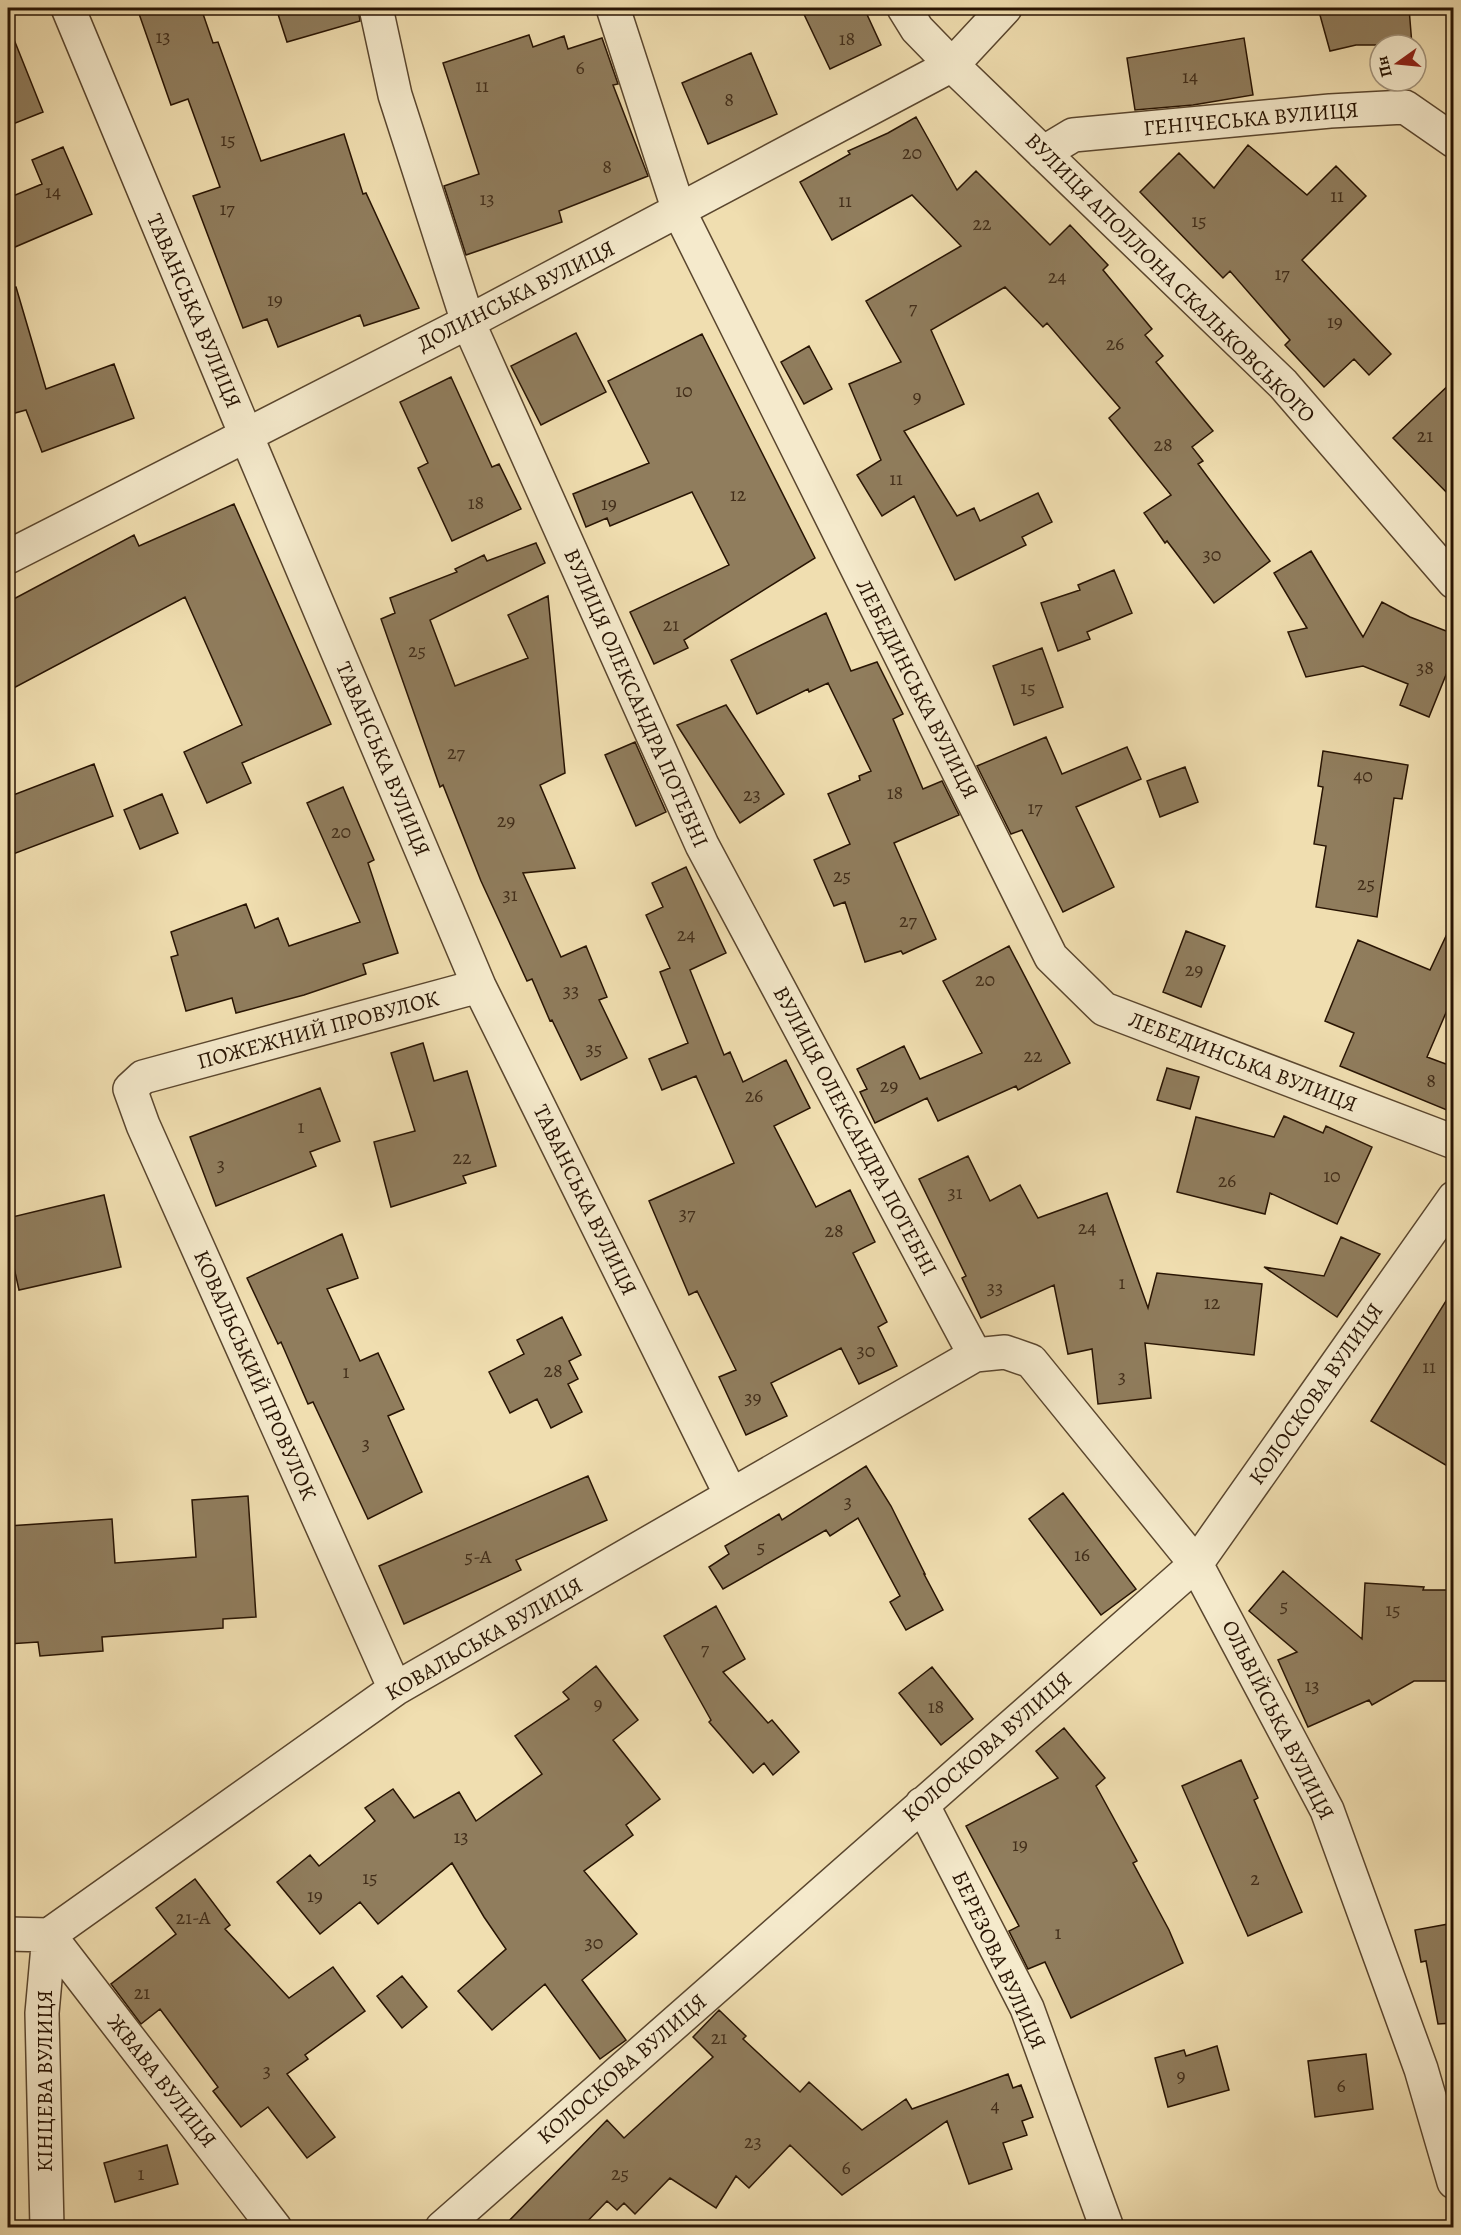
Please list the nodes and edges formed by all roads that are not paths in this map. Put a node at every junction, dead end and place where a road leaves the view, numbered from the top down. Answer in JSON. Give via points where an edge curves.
{"nodes":[{"id":1,"x":68,"y":8,"type":"edge"},
{"id":2,"x":376,"y":8,"type":"edge"},
{"id":3,"x":613,"y":8,"type":"edge"},
{"id":4,"x":904,"y":8,"type":"edge"},
{"id":5,"x":1005,"y":8,"type":"edge"},
{"id":6,"x":952,"y":64,"type":"junction"},
{"id":7,"x":1454,"y":141,"type":"edge"},
{"id":8,"x":1043,"y":153,"type":"junction"},
{"id":9,"x":679,"y":211,"type":"junction"},
{"id":10,"x":468,"y":322,"type":"junction"},
{"id":11,"x":246,"y":435,"type":"junction"},
{"id":12,"x":8,"y":557,"type":"edge"},
{"id":13,"x":1454,"y":582,"type":"edge"},
{"id":14,"x":479,"y":986,"type":"junction"},
{"id":15,"x":157,"y":1074,"type":"joint"},
{"id":16,"x":1454,"y":1142,"type":"edge"},
{"id":17,"x":1454,"y":1198,"type":"edge"},
{"id":18,"x":975,"y":1355,"type":"junction"},
{"id":19,"x":731,"y":1495,"type":"junction"},
{"id":20,"x":1196,"y":1564,"type":"junction"},
{"id":21,"x":395,"y":1689,"type":"junction"},
{"id":22,"x":922,"y":1804,"type":"junction"},
{"id":23,"x":8,"y":1934,"type":"edge"},
{"id":24,"x":49,"y":1935,"type":"junction"},
{"id":25,"x":1446,"y":2127,"type":"edge"},
{"id":26,"x":1454,"y":2181,"type":"edge"},
{"id":27,"x":1100,"y":2226,"type":"edge"},
{"id":28,"x":46,"y":2228,"type":"edge"},
{"id":29,"x":275,"y":2228,"type":"edge"},
{"id":30,"x":442,"y":2228,"type":"edge"}],
"edges":[{"from":1,"to":11,"type":"street","name":"ТАВАНСЬКА ВУЛИЦЯ"},
{"from":2,"to":10,"type":"street","name":"ВУЛИЦЯ ОЛЕКСАНДРА ПОТЕБНІ","via":[[395,95]]},
{"from":3,"to":9,"type":"street","name":"ЛЕБЕДИНСЬКА ВУЛИЦЯ"},
{"from":4,"to":6,"type":"street","name":"ВУЛИЦЯ АПОЛЛОНА СКАЛЬКОВСЬКОГО","via":[[917,29]]},
{"from":5,"to":6,"type":"street","name":"ДОЛИНСЬКА ВУЛИЦЯ"},
{"from":6,"to":8,"type":"street","name":"ВУЛИЦЯ АПОЛЛОНА СКАЛЬКОВСЬКОГО"},
{"from":6,"to":9,"type":"street","name":"ДОЛИНСЬКА ВУЛИЦЯ"},
{"from":7,"to":8,"type":"street","name":"ГЕНІЧЕСЬКА ВУЛИЦЯ","via":[[1405,107],[1073,135]]},
{"from":8,"to":13,"type":"street","name":"ВУЛИЦЯ АПОЛЛОНА СКАЛЬКОВСЬКОГО","via":[[1283,384]]},
{"from":9,"to":10,"type":"street","name":"ДОЛИНСЬКА ВУЛИЦЯ"},
{"from":9,"to":16,"type":"street","name":"ЛЕБЕДИНСЬКА ВУЛИЦЯ","via":[[1051,957],[1104,1009]]},
{"from":10,"to":11,"type":"street","name":"ДОЛИНСЬКА ВУЛИЦЯ"},
{"from":10,"to":18,"type":"street","name":"ВУЛИЦЯ ОЛЕКСАНДРА ПОТЕБНІ","via":[[702,845]]},
{"from":11,"to":12,"type":"street","name":"ДОЛИНСЬКА ВУЛИЦЯ"},
{"from":11,"to":14,"type":"street","name":"ТАВАНСЬКА ВУЛИЦЯ"},
{"from":14,"to":15,"type":"street","name":"ПОЖЕЖНИЙ ПРОВУЛОК"},
{"from":14,"to":19,"type":"street","name":"ТАВАНСЬКА ВУЛИЦЯ"},
{"from":15,"to":21,"type":"street","name":"КОВАЛЬСЬКИЙ ПРОВУЛОК","via":[[143,1077],[130,1089],[136,1107]]},
{"from":17,"to":20,"type":"street","name":"КОЛОСКОВА ВУЛИЦЯ"},
{"from":18,"to":19,"type":"street","name":"КОВАЛЬСЬКА ВУЛИЦЯ"},
{"from":18,"to":20,"type":"street","name":"ОЛЬВІЙСЬКА ВУЛИЦЯ","via":[[1005,1352],[1030,1361]]},
{"from":19,"to":21,"type":"street","name":"КОВАЛЬСЬКА ВУЛИЦЯ"},
{"from":20,"to":22,"type":"street","name":"КОЛОСКОВА ВУЛИЦЯ"},
{"from":20,"to":25,"type":"street","name":"ОЛЬВІЙСЬКА ВУЛИЦЯ","via":[[1327,1810],[1421,2069]]},
{"from":21,"to":24,"type":"street","name":"КОВАЛЬСЬКА ВУЛИЦЯ"},
{"from":22,"to":27,"type":"street","name":"БЕРЕЗОВА ВУЛИЦЯ","via":[[1027,2008]]},
{"from":22,"to":30,"type":"street","name":"КОЛОСКОВА ВУЛИЦЯ"},
{"from":23,"to":24,"type":"street"},
{"from":24,"to":28,"type":"street","name":"КІНЦЕВА ВУЛИЦЯ","via":[[42,2013]]},
{"from":24,"to":29,"type":"street","name":"ЖВАВА ВУЛИЦЯ"},
{"from":25,"to":26,"type":"street","name":"ОЛЬВІЙСЬКА ВУЛИЦЯ"}]}
